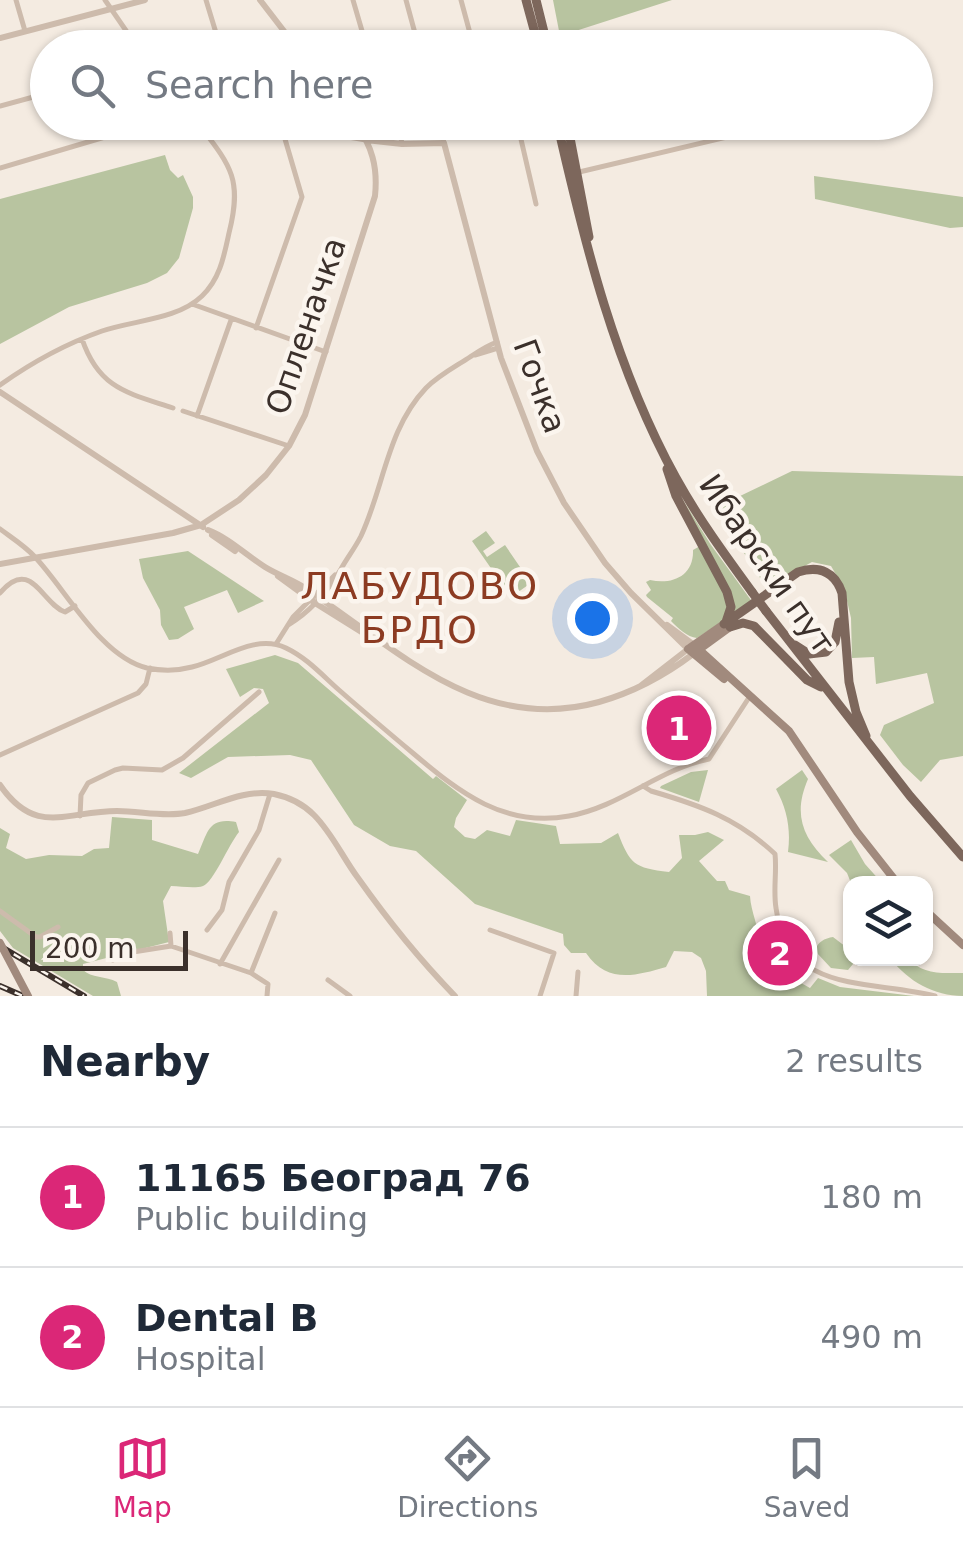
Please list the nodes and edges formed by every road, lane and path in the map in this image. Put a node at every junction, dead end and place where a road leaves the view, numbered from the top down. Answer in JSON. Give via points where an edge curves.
{"nodes":[{"id":1,"x":16,"y":0,"type":"edge"},
{"id":2,"x":105,"y":0,"type":"edge"},
{"id":3,"x":145,"y":0,"type":"edge"},
{"id":4,"x":206,"y":0,"type":"edge"},
{"id":5,"x":260,"y":0,"type":"edge"},
{"id":6,"x":355,"y":0,"type":"edge"},
{"id":7,"x":406,"y":0,"type":"edge"},
{"id":8,"x":461,"y":0,"type":"edge"},
{"id":9,"x":526,"y":0,"type":"edge"},
{"id":10,"x":536,"y":0,"type":"edge"},
{"id":11,"x":110,"y":9,"type":"junction"},
{"id":12,"x":32,"y":30,"type":"edge"},
{"id":13,"x":125,"y":30,"type":"edge"},
{"id":14,"x":214,"y":30,"type":"edge"},
{"id":15,"x":282,"y":30,"type":"edge"},
{"id":16,"x":362,"y":30,"type":"edge"},
{"id":17,"x":414,"y":30,"type":"edge"},
{"id":18,"x":469,"y":30,"type":"edge"},
{"id":19,"x":534,"y":30,"type":"edge"},
{"id":20,"x":544,"y":30,"type":"edge"},
{"id":21,"x":30,"y":31,"type":"edge"},
{"id":22,"x":25,"y":32,"type":"junction"},
{"id":23,"x":0,"y":38,"type":"edge"},
{"id":24,"x":30,"y":98,"type":"edge"},
{"id":25,"x":0,"y":106,"type":"edge"},
{"id":26,"x":95,"y":140,"type":"edge"},
{"id":27,"x":210,"y":140,"type":"edge"},
{"id":28,"x":286,"y":140,"type":"edge"},
{"id":29,"x":366,"y":140,"type":"joint"},
{"id":30,"x":401,"y":140,"type":"edge"},
{"id":31,"x":443,"y":140,"type":"edge"},
{"id":32,"x":521,"y":140,"type":"edge"},
{"id":33,"x":563,"y":140,"type":"edge"},
{"id":34,"x":569,"y":140,"type":"edge"},
{"id":35,"x":714,"y":140,"type":"edge"},
{"id":36,"x":444,"y":143,"type":"junction"},
{"id":37,"x":402,"y":144,"type":"junction"},
{"id":38,"x":0,"y":168,"type":"edge"},
{"id":39,"x":573,"y":173,"type":"junction"},
{"id":40,"x":536,"y":204,"type":"dead end"},
{"id":41,"x":192,"y":304,"type":"junction"},
{"id":42,"x":231,"y":319,"type":"junction"},
{"id":43,"x":256,"y":328,"type":"junction"},
{"id":44,"x":82,"y":339,"type":"junction"},
{"id":45,"x":498,"y":345,"type":"junction"},
{"id":46,"x":326,"y":352,"type":"junction"},
{"id":47,"x":0,"y":389,"type":"edge"},
{"id":48,"x":173,"y":408,"type":"dead end"},
{"id":49,"x":183,"y":411,"type":"dead end"},
{"id":50,"x":197,"y":416,"type":"junction"},
{"id":51,"x":289,"y":446,"type":"junction"},
{"id":52,"x":664,"y":456,"type":"junction"},
{"id":53,"x":182,"y":513,"type":"junction"},
{"id":54,"x":220,"y":514,"type":"junction"},
{"id":55,"x":204,"y":528,"type":"junction"},
{"id":56,"x":0,"y":529,"type":"edge"},
{"id":57,"x":173,"y":532,"type":"junction"},
{"id":58,"x":223,"y":538,"type":"junction"},
{"id":59,"x":35,"y":557,"type":"junction"},
{"id":60,"x":250,"y":558,"type":"junction"},
{"id":61,"x":0,"y":564,"type":"edge"},
{"id":62,"x":0,"y":593,"type":"edge"},
{"id":63,"x":315,"y":599,"type":"junction"},
{"id":64,"x":76,"y":606,"type":"junction"},
{"id":65,"x":727,"y":625,"type":"junction"},
{"id":66,"x":780,"y":630,"type":"junction"},
{"id":67,"x":276,"y":644,"type":"junction"},
{"id":68,"x":694,"y":650,"type":"junction"},
{"id":69,"x":150,"y":668,"type":"junction"},
{"id":70,"x":824,"y":688,"type":"junction"},
{"id":71,"x":259,"y":692,"type":"dead end"},
{"id":72,"x":750,"y":696,"type":"junction"},
{"id":73,"x":872,"y":748,"type":"junction"},
{"id":74,"x":0,"y":755,"type":"edge"},
{"id":75,"x":0,"y":785,"type":"edge"},
{"id":76,"x":644,"y":786,"type":"junction"},
{"id":77,"x":270,"y":794,"type":"junction"},
{"id":78,"x":80,"y":816,"type":"junction"},
{"id":79,"x":963,"y":857,"type":"edge"},
{"id":80,"x":279,"y":860,"type":"dead end"},
{"id":81,"x":892,"y":876,"type":"edge"},
{"id":82,"x":0,"y":911,"type":"edge"},
{"id":83,"x":275,"y":914,"type":"dead end"},
{"id":84,"x":933,"y":917,"type":"edge"},
{"id":85,"x":58,"y":927,"type":"dead end"},
{"id":86,"x":207,"y":930,"type":"dead end"},
{"id":87,"x":490,"y":930,"type":"dead end"},
{"id":88,"x":170,"y":932,"type":"dead end"},
{"id":89,"x":0,"y":943,"type":"edge"},
{"id":90,"x":963,"y":945,"type":"edge"},
{"id":91,"x":171,"y":946,"type":"junction"},
{"id":92,"x":114,"y":960,"type":"dead end"},
{"id":93,"x":220,"y":964,"type":"junction"},
{"id":94,"x":578,"y":972,"type":"dead end"},
{"id":95,"x":251,"y":973,"type":"junction"},
{"id":96,"x":328,"y":980,"type":"dead end"},
{"id":97,"x":28,"y":996,"type":"edge"},
{"id":98,"x":267,"y":996,"type":"edge"},
{"id":99,"x":350,"y":996,"type":"edge"},
{"id":100,"x":455,"y":996,"type":"edge"},
{"id":101,"x":540,"y":996,"type":"edge"},
{"id":102,"x":576,"y":996,"type":"edge"},
{"id":103,"x":936,"y":996,"type":"edge"}],
"edges":[{"from":1,"to":22,"type":"street"},
{"from":2,"to":11,"type":"street"},
{"from":3,"to":11,"type":"street"},
{"from":4,"to":14,"type":"street"},
{"from":5,"to":15,"type":"street"},
{"from":6,"to":16,"type":"street"},
{"from":7,"to":17,"type":"street"},
{"from":8,"to":18,"type":"street"},
{"from":9,"to":19,"type":"main road"},
{"from":10,"to":20,"type":"main road"},
{"from":11,"to":12,"type":"street"},
{"from":11,"to":13,"type":"street"},
{"from":21,"to":22,"type":"street"},
{"from":22,"to":23,"type":"street"},
{"from":24,"to":25,"type":"street"},
{"from":26,"to":38,"type":"street"},
{"from":27,"to":41,"type":"street","via":[[229,167],[236,199],[218,273]]},
{"from":28,"to":43,"type":"street","via":[[302,197]]},
{"from":29,"to":37,"type":"street"},
{"from":29,"to":46,"type":"street","name":"Опленачка","via":[[375,163],[375,196]]},
{"from":30,"to":37,"type":"street"},
{"from":31,"to":36,"type":"street","name":"Гочка"},
{"from":32,"to":40,"type":"street"},
{"from":33,"to":39,"type":"main road","name":"Ибарски пут"},
{"from":34,"to":39,"type":"main road","name":"Ибарски пут"},
{"from":35,"to":39,"type":"street"},
{"from":36,"to":37,"type":"street"},
{"from":36,"to":45,"type":"street","name":"Гочка"},
{"from":39,"to":52,"type":"main road","name":"Ибарски пут","via":[[583,236],[619,352]]},
{"from":41,"to":42,"type":"street"},
{"from":41,"to":44,"type":"street"},
{"from":42,"to":43,"type":"street"},
{"from":42,"to":50,"type":"street"},
{"from":43,"to":46,"type":"street"},
{"from":44,"to":47,"type":"street"},
{"from":44,"to":48,"type":"street","via":[[96,370],[112,385]]},
{"from":45,"to":63,"type":"street","via":[[435,380],[407,413],[361,535]]},
{"from":45,"to":68,"type":"street","name":"Гочка","via":[[530,436],[564,504],[616,576]]},
{"from":46,"to":51,"type":"street","name":"Опленачка"},
{"from":47,"to":53,"type":"street"},
{"from":49,"to":50,"type":"street"},
{"from":50,"to":51,"type":"street"},
{"from":51,"to":54,"type":"street","name":"Опленачка"},
{"from":52,"to":65,"type":"main road","via":[[676,496],[729,596]]},
{"from":52,"to":66,"type":"main road","name":"Ибарски пут","bridge":true},
{"from":53,"to":55,"type":"street"},
{"from":53,"to":57,"type":"street","via":[[183,524]]},
{"from":54,"to":55,"type":"street","name":"Опленачка"},
{"from":54,"to":58,"type":"street","via":[[216,527]]},
{"from":55,"to":57,"type":"street","name":"Опленачка"},
{"from":55,"to":58,"type":"street"},
{"from":55,"to":60,"type":"street"},
{"from":56,"to":59,"type":"street"},
{"from":57,"to":59,"type":"street","name":"Опленачка"},
{"from":58,"to":60,"type":"street"},
{"from":59,"to":61,"type":"street","name":"Опленачка"},
{"from":59,"to":64,"type":"street"},
{"from":60,"to":63,"type":"street"},
{"from":62,"to":64,"type":"street","via":[[11,582],[28,581],[60,611]]},
{"from":63,"to":67,"type":"street"},
{"from":63,"to":68,"type":"street","via":[[456,688],[506,706],[567,709],[606,700],[639,688]]},
{"from":64,"to":69,"type":"street","via":[[109,645]]},
{"from":65,"to":66,"type":"main road","via":[[796,578],[814,573],[829,579],[839,619],[830,649],[809,654]]},
{"from":65,"to":68,"type":"main road"},
{"from":65,"to":70,"type":"main road","via":[[754,626],[807,680]]},
{"from":65,"to":73,"type":"main road","via":[[798,572],[831,574],[843,599],[852,698]]},
{"from":66,"to":70,"type":"main road","name":"Ибарски пут"},
{"from":67,"to":69,"type":"street","via":[[188,668]]},
{"from":67,"to":76,"type":"street","via":[[306,660],[448,783],[500,811],[568,816]]},
{"from":68,"to":72,"type":"main road"},
{"from":69,"to":74,"type":"street","via":[[138,694]]},
{"from":70,"to":73,"type":"main road","name":"Ибарски пут"},
{"from":71,"to":78,"type":"street","via":[[172,765],[123,768],[88,783]]},
{"from":72,"to":76,"type":"street","via":[[711,758]]},
{"from":72,"to":81,"type":"main road","via":[[794,737]]},
{"from":73,"to":79,"type":"main road","name":"Ибарски пут"},
{"from":75,"to":78,"type":"street","via":[[34,816]]},
{"from":76,"to":103,"type":"street","via":[[719,813],[774,852],[780,927],[810,970],[838,982]]},
{"from":77,"to":78,"type":"street","via":[[240,795],[178,814]]},
{"from":77,"to":86,"type":"street","via":[[222,910]]},
{"from":77,"to":100,"type":"street","via":[[297,802],[320,822],[364,887]]},
{"from":80,"to":93,"type":"street"},
{"from":82,"to":85,"type":"street","via":[[36,937]]},
{"from":83,"to":95,"type":"street"},
{"from":84,"to":90,"type":"main road"},
{"from":87,"to":101,"type":"street","via":[[554,953]]},
{"from":88,"to":91,"type":"street"},
{"from":89,"to":97,"type":"main road","bridge":true},
{"from":91,"to":92,"type":"street"},
{"from":91,"to":93,"type":"street"},
{"from":93,"to":95,"type":"street"},
{"from":94,"to":102,"type":"street"},
{"from":95,"to":98,"type":"street","via":[[268,984]]},
{"from":96,"to":99,"type":"street"}]}
